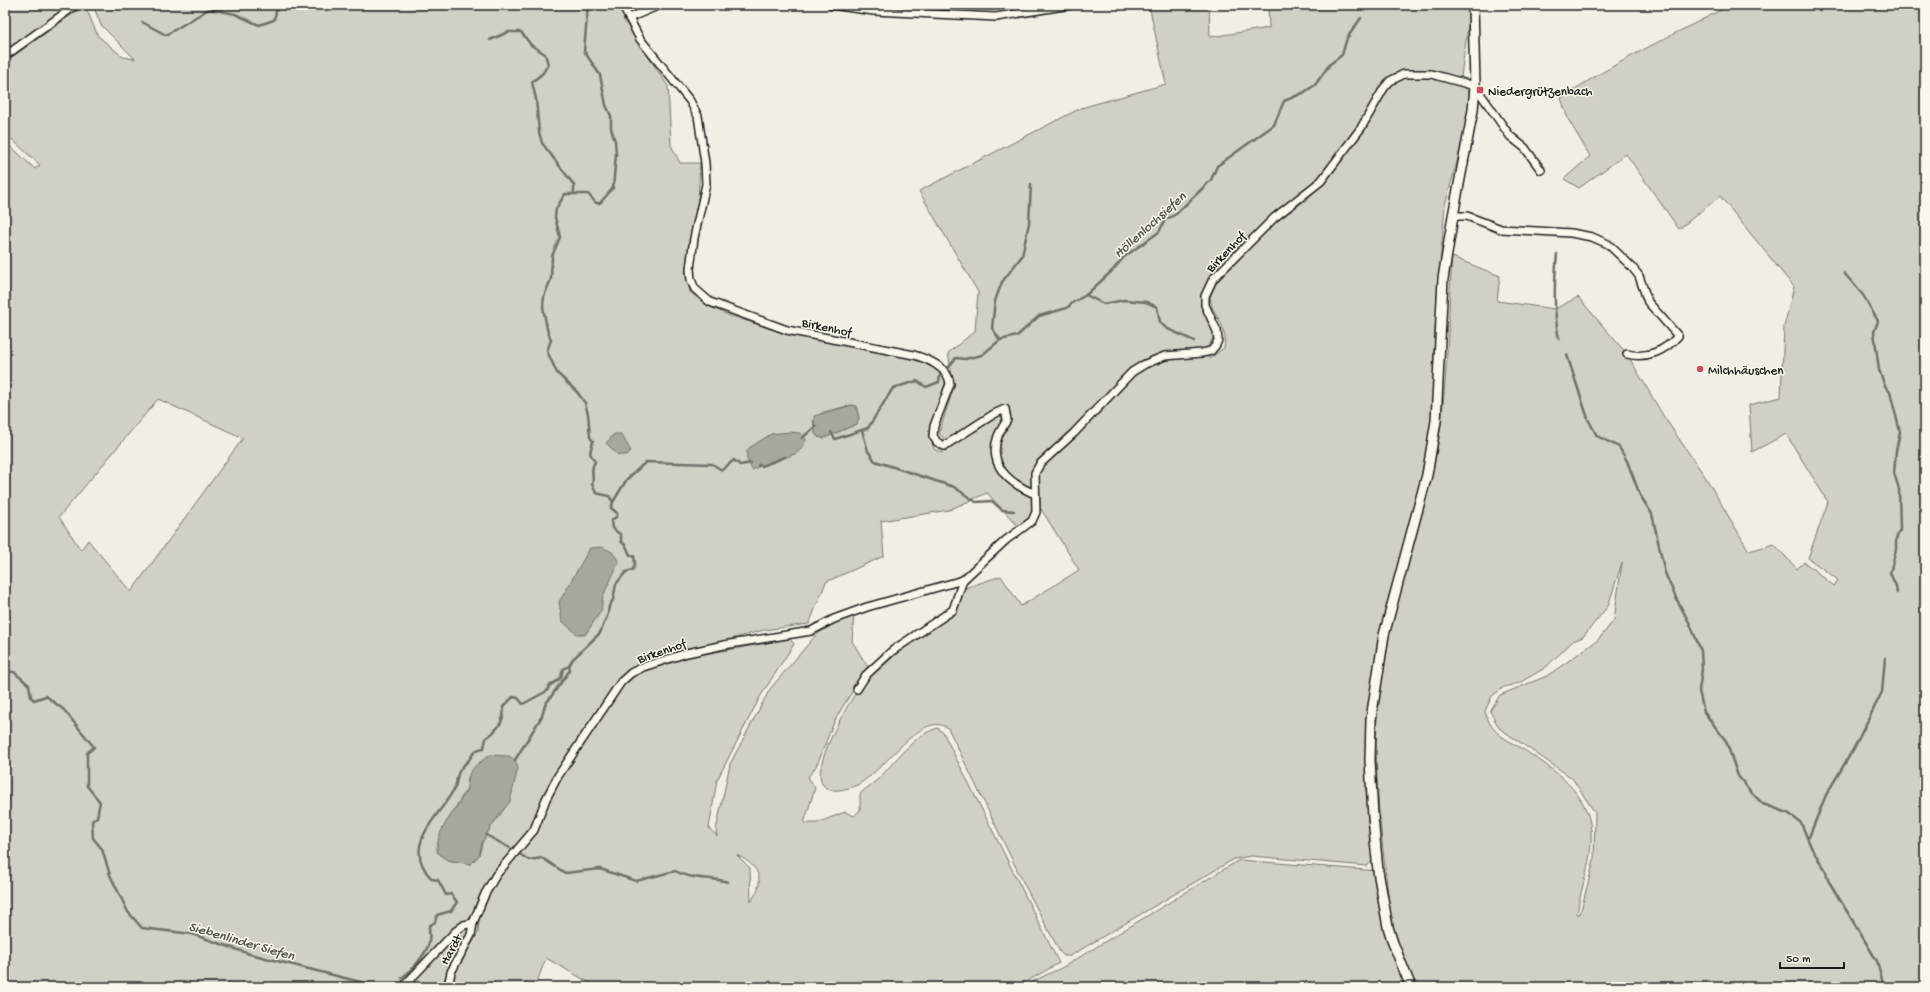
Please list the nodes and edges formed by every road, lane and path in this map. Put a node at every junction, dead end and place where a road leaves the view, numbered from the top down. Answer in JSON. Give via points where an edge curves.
{"nodes":[{"id":1,"x":76,"y":5,"type":"edge"},
{"id":2,"x":622,"y":5,"type":"edge"},
{"id":3,"x":660,"y":5,"type":"edge"},
{"id":4,"x":831,"y":5,"type":"edge"},
{"id":5,"x":1070,"y":5,"type":"edge"},
{"id":6,"x":1473,"y":5,"type":"edge"},
{"id":7,"x":629,"y":18,"type":"junction"},
{"id":8,"x":5,"y":56,"type":"edge"},
{"id":9,"x":1475,"y":86,"type":"junction"},
{"id":10,"x":1541,"y":170,"type":"dead end"},
{"id":11,"x":1453,"y":216,"type":"junction"},
{"id":12,"x":1627,"y":354,"type":"dead end"},
{"id":13,"x":1035,"y":494,"type":"junction"},
{"id":14,"x":963,"y":580,"type":"junction"},
{"id":15,"x":857,"y":689,"type":"dead end"},
{"id":16,"x":473,"y":923,"type":"junction"},
{"id":17,"x":403,"y":987,"type":"edge"},
{"id":18,"x":448,"y":987,"type":"edge"},
{"id":19,"x":1411,"y":987,"type":"edge"}],
"edges":[{"from":1,"to":8,"type":"street"},
{"from":2,"to":7,"type":"street"},
{"from":3,"to":7,"type":"street"},
{"from":4,"to":5,"type":"street","via":[[874,11],[996,17]]},
{"from":6,"to":9,"type":"street"},
{"from":7,"to":13,"type":"street","name":"Birkenhof","via":[[640,39],[690,101],[698,116],[706,184],[690,269],[695,289],[710,302],[764,323],[794,332],[918,356],[946,371],[950,384],[934,426],[933,436],[937,442],[944,446],[1005,409],[1007,420],[998,435],[994,456],[997,464],[1013,484]]},
{"from":9,"to":10,"type":"street","via":[[1510,136],[1525,148]]},
{"from":9,"to":11,"type":"street","via":[[1474,110]]},
{"from":9,"to":13,"type":"street","name":"Birkenhof","via":[[1445,77],[1420,74],[1404,74],[1390,81],[1347,149],[1326,176],[1274,218],[1210,283],[1205,305],[1217,331],[1218,340],[1211,351],[1165,356],[1132,372],[1074,433],[1040,464],[1035,473]]},
{"from":11,"to":12,"type":"street","via":[[1467,216],[1501,229],[1571,233],[1592,237],[1608,244],[1639,276],[1648,302],[1678,336],[1657,353]]},
{"from":11,"to":19,"type":"street","via":[[1443,279],[1436,421],[1427,475],[1384,635],[1371,719],[1371,774],[1378,871],[1388,928]]},
{"from":13,"to":14,"type":"street","name":"Birkenhof","via":[[1036,512],[1032,521],[1006,540]]},
{"from":14,"to":15,"type":"street","name":"Birkenhof","via":[[953,610],[892,651],[866,676]]},
{"from":14,"to":16,"type":"street","name":"Birkenhof","via":[[867,607],[811,631],[687,653],[631,673],[611,695],[558,776],[534,830],[496,875]]},
{"from":16,"to":17,"type":"street","via":[[456,931]]},
{"from":16,"to":18,"type":"street","name":"Hardt","via":[[471,935],[451,972]]}]}
